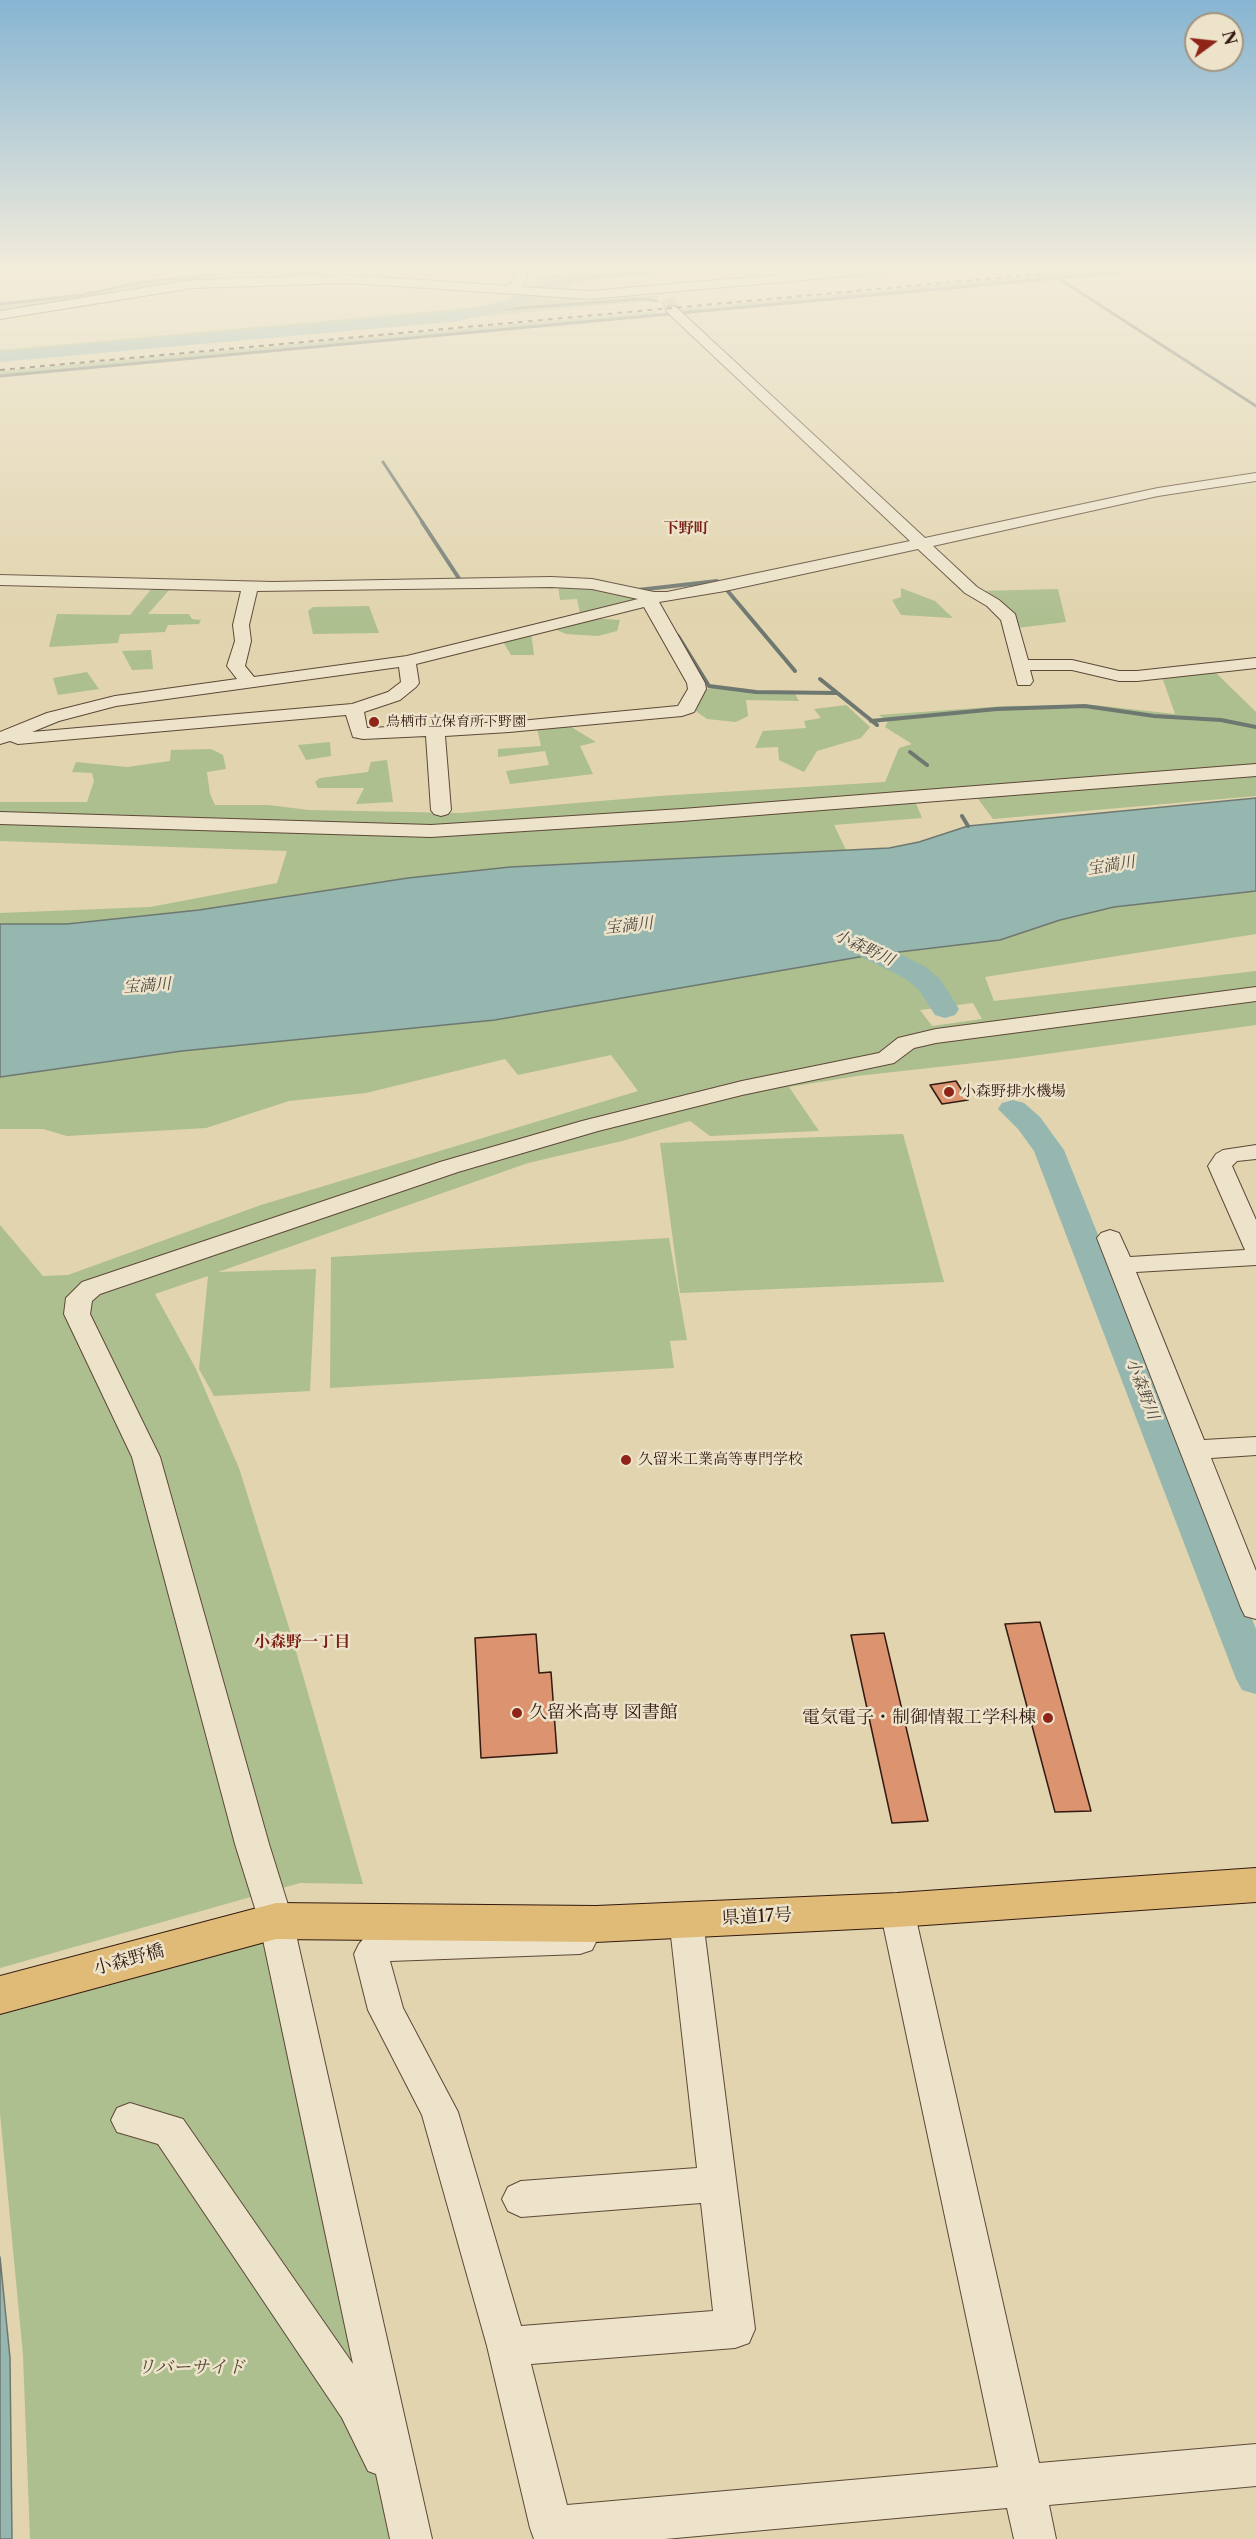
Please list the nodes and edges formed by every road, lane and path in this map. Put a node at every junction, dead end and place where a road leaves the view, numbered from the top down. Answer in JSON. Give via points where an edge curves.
{"nodes":[{"id":1,"x":754,"y":385,"type":"edge"},
{"id":2,"x":1256,"y":477,"type":"edge"},
{"id":3,"x":920,"y":543,"type":"junction"},
{"id":4,"x":250,"y":586,"type":"junction"},
{"id":5,"x":3,"y":587,"type":"edge"},
{"id":6,"x":652,"y":600,"type":"junction"},
{"id":7,"x":407,"y":660,"type":"junction"},
{"id":8,"x":1256,"y":663,"type":"edge"},
{"id":9,"x":249,"y":682,"type":"junction"},
{"id":10,"x":354,"y":709,"type":"junction"},
{"id":11,"x":435,"y":730,"type":"junction"},
{"id":12,"x":2,"y":736,"type":"edge"},
{"id":13,"x":1256,"y":770,"type":"edge"},
{"id":14,"x":441,"y":810,"type":"dead end"},
{"id":15,"x":0,"y":818,"type":"edge"},
{"id":16,"x":1256,"y":994,"type":"edge"},
{"id":17,"x":1256,"y":1152,"type":"edge"},
{"id":18,"x":1110,"y":1238,"type":"dead end"},
{"id":19,"x":1256,"y":1248,"type":"edge"},
{"id":20,"x":1256,"y":1257,"type":"edge"},
{"id":21,"x":1120,"y":1265,"type":"junction"},
{"id":22,"x":1256,"y":1446,"type":"edge"},
{"id":23,"x":1192,"y":1450,"type":"junction"},
{"id":24,"x":1256,"y":1608,"type":"edge"},
{"id":25,"x":1256,"y":1885,"type":"edge"},
{"id":26,"x":897,"y":1910,"type":"junction"},
{"id":27,"x":759,"y":1917,"type":"junction"},
{"id":28,"x":267,"y":1923,"type":"junction"},
{"id":29,"x":688,"y":1936,"type":"junction"},
{"id":30,"x":0,"y":1995,"type":"edge"},
{"id":31,"x":130,"y":2120,"type":"dead end"},
{"id":32,"x":718,"y":2184,"type":"junction"},
{"id":33,"x":521,"y":2199,"type":"dead end"},
{"id":34,"x":507,"y":2346,"type":"junction"},
{"id":35,"x":1256,"y":2465,"type":"edge"},
{"id":36,"x":1024,"y":2485,"type":"junction"},
{"id":37,"x":399,"y":2486,"type":"junction"},
{"id":38,"x":552,"y":2533,"type":"edge"},
{"id":39,"x":411,"y":2539,"type":"edge"},
{"id":40,"x":1035,"y":2539,"type":"edge"}],
"edges":[{"from":1,"to":3,"type":"street"},
{"from":2,"to":3,"type":"street","via":[[1179,488]]},
{"from":3,"to":6,"type":"street"},
{"from":3,"to":8,"type":"street","via":[[971,590],[1009,618],[1022,673],[1072,665],[1119,676],[1137,676]]},
{"from":4,"to":5,"type":"street","via":[[20,580]]},
{"from":4,"to":6,"type":"street","via":[[551,582],[592,585]]},
{"from":4,"to":9,"type":"street","via":[[236,666]]},
{"from":6,"to":7,"type":"street"},
{"from":6,"to":11,"type":"street","via":[[696,683],[688,708],[509,727]]},
{"from":7,"to":9,"type":"street"},
{"from":7,"to":10,"type":"street","via":[[410,683],[394,696]]},
{"from":9,"to":12,"type":"street","via":[[115,701],[53,717]]},
{"from":10,"to":11,"type":"street","via":[[359,733]]},
{"from":10,"to":12,"type":"street","via":[[15,740]]},
{"from":11,"to":14,"type":"street"},
{"from":13,"to":15,"type":"street","via":[[682,816],[431,831]]},
{"from":16,"to":28,"type":"street","via":[[906,1043],[886,1058],[590,1125],[449,1167],[91,1288],[79,1298],[76,1314],[146,1457],[252,1844]]},
{"from":17,"to":19,"type":"street","via":[[1231,1155],[1220,1166]]},
{"from":18,"to":21,"type":"street"},
{"from":20,"to":21,"type":"street"},
{"from":21,"to":23,"type":"street"},
{"from":22,"to":23,"type":"street"},
{"from":23,"to":24,"type":"street"},
{"from":25,"to":26,"type":"main road","name":"県道17号"},
{"from":26,"to":27,"type":"main road","name":"県道17号"},
{"from":26,"to":36,"type":"street"},
{"from":27,"to":28,"type":"main road","name":"県道17号","via":[[596,1924]]},
{"from":27,"to":29,"type":"street","via":[[750,1929]]},
{"from":28,"to":30,"type":"main road","name":"小森野橋"},
{"from":28,"to":37,"type":"street"},
{"from":29,"to":32,"type":"street"},
{"from":29,"to":34,"type":"street","via":[[377,1947],[371,1954],[386,2010],[440,2112]]},
{"from":31,"to":37,"type":"street","via":[[170,2131],[356,2404]]},
{"from":32,"to":33,"type":"street"},
{"from":32,"to":34,"type":"street","via":[[735,2329]]},
{"from":34,"to":38,"type":"street"},
{"from":35,"to":36,"type":"street"},
{"from":36,"to":38,"type":"street"},
{"from":36,"to":40,"type":"street"},
{"from":37,"to":39,"type":"street"}]}
